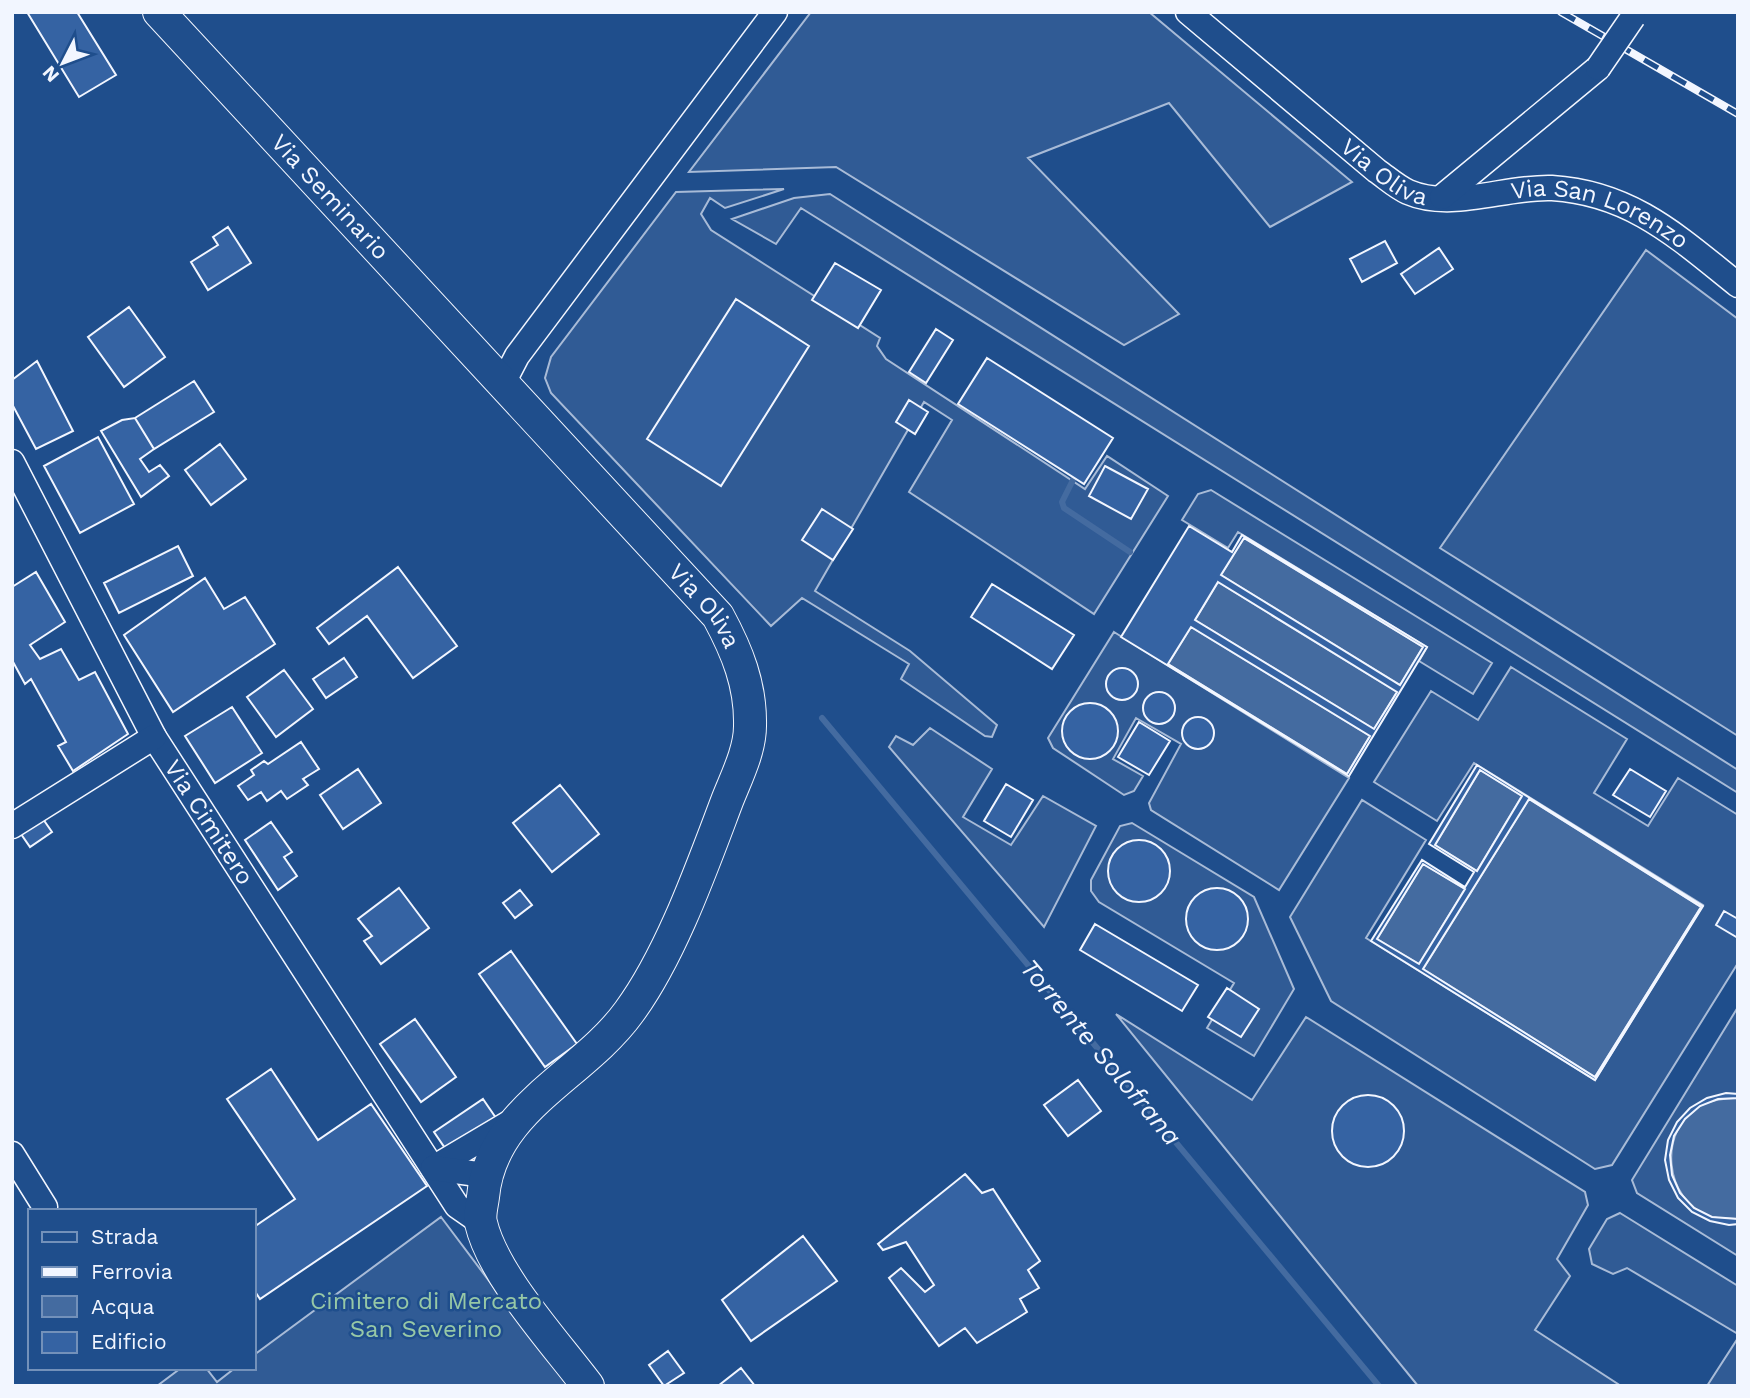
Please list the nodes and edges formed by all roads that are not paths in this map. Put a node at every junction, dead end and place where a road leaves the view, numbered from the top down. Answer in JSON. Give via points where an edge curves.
{"nodes":[{"id":1,"x":159,"y":12,"type":"edge"},
{"id":2,"x":775,"y":12,"type":"edge"},
{"id":3,"x":1188,"y":12,"type":"edge"},
{"id":4,"x":1635,"y":15,"type":"edge"},
{"id":5,"x":1442,"y":197,"type":"junction"},
{"id":6,"x":1738,"y":285,"type":"edge"},
{"id":7,"x":503,"y":383,"type":"junction"},
{"id":8,"x":12,"y":462,"type":"edge"},
{"id":9,"x":154,"y":737,"type":"junction"},
{"id":10,"x":12,"y":826,"type":"edge"},
{"id":11,"x":514,"y":1120,"type":"junction"},
{"id":12,"x":12,"y":1154,"type":"edge"},
{"id":13,"x":433,"y":1168,"type":"junction"},
{"id":14,"x":485,"y":1175,"type":"junction"},
{"id":15,"x":45,"y":1208,"type":"dead end"},
{"id":16,"x":481,"y":1222,"type":"junction"},
{"id":17,"x":588,"y":1386,"type":"edge"}],
"edges":[{"from":1,"to":7,"type":"main road","name":"Via Seminario"},
{"from":2,"to":7,"type":"street","via":[[517,356]]},
{"from":3,"to":5,"type":"street","name":"Via Oliva","via":[[1377,171],[1409,192]]},
{"from":4,"to":5,"type":"street","name":"Via Oliva","bridge":true,"via":[[1598,68]]},
{"from":5,"to":6,"type":"street","name":"Via San Lorenzo","via":[[1551,188],[1616,200],[1660,222]]},
{"from":7,"to":11,"type":"main road","name":"Via Oliva","via":[[718,616],[748,687],[750,728],[713,839],[662,955],[629,1012],[591,1054]]},
{"from":8,"to":9,"type":"street","name":"Via Cimitero"},
{"from":9,"to":10,"type":"street"},
{"from":9,"to":13,"type":"street","name":"Via Cimitero"},
{"from":11,"to":13,"type":"street"},
{"from":11,"to":14,"type":"main road","name":"Via Oliva"},
{"from":12,"to":15,"type":"street"},
{"from":13,"to":14,"type":"street"},
{"from":13,"to":16,"type":"street","name":"Via Cimitero","via":[[457,1206]]},
{"from":14,"to":16,"type":"main road","name":"Via Oliva"},
{"from":16,"to":17,"type":"main road","name":"Via Oliva","via":[[498,1265]]}]}
